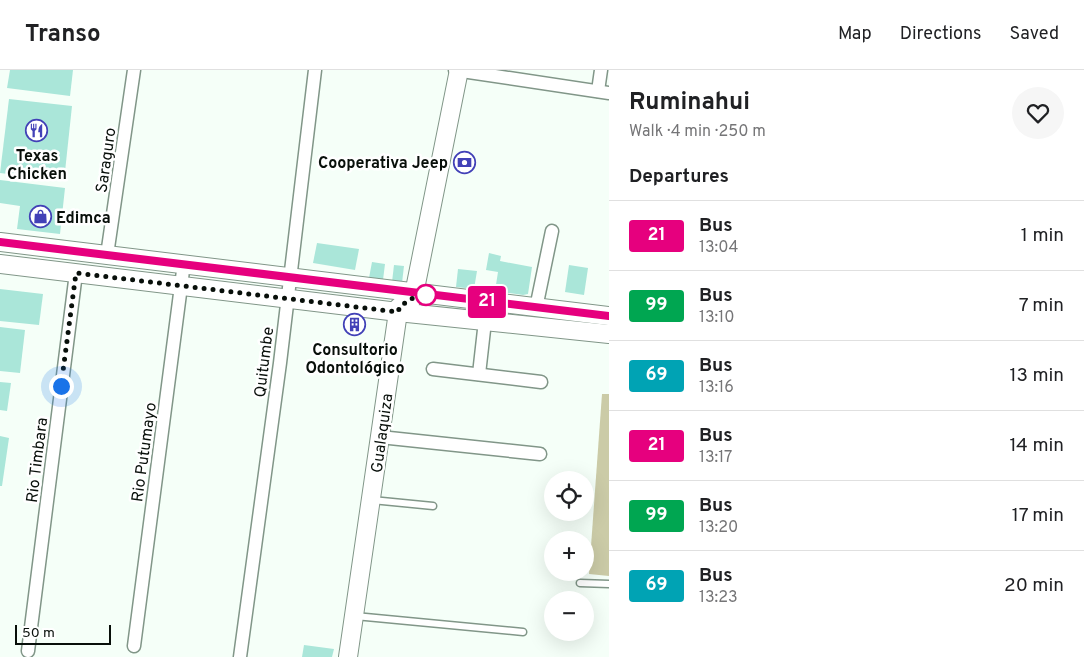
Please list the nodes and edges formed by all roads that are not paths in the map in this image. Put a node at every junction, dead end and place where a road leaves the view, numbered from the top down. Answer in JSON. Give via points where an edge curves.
{"nodes":[{"id":1,"x":134,"y":70,"type":"edge"},
{"id":2,"x":315,"y":70,"type":"edge"},
{"id":3,"x":455,"y":70,"type":"edge"},
{"id":4,"x":459,"y":70,"type":"edge"},
{"id":5,"x":601,"y":70,"type":"edge"},
{"id":6,"x":604,"y":92,"type":"edge"},
{"id":7,"x":552,"y":231,"type":"dead end"},
{"id":8,"x":0,"y":242,"type":"edge"},
{"id":9,"x":107,"y":255,"type":"junction"},
{"id":10,"x":184,"y":263,"type":"junction"},
{"id":11,"x":0,"y":264,"type":"edge"},
{"id":12,"x":76,"y":273,"type":"junction"},
{"id":13,"x":290,"y":278,"type":"junction"},
{"id":14,"x":182,"y":286,"type":"junction"},
{"id":15,"x":414,"y":294,"type":"junction"},
{"id":16,"x":287,"y":299,"type":"junction"},
{"id":17,"x":536,"y":308,"type":"junction"},
{"id":18,"x":398,"y":312,"type":"junction"},
{"id":19,"x":485,"y":321,"type":"junction"},
{"id":20,"x":608,"y":321,"type":"edge"},
{"id":21,"x":433,"y":369,"type":"dead end"},
{"id":22,"x":479,"y":374,"type":"junction"},
{"id":23,"x":541,"y":382,"type":"dead end"},
{"id":24,"x":380,"y":437,"type":"junction"},
{"id":25,"x":540,"y":454,"type":"dead end"},
{"id":26,"x":371,"y":499,"type":"junction"},
{"id":27,"x":433,"y":506,"type":"dead end"},
{"id":28,"x":580,"y":582,"type":"dead end"},
{"id":29,"x":609,"y":584,"type":"edge"},
{"id":30,"x":354,"y":616,"type":"junction"},
{"id":31,"x":523,"y":632,"type":"dead end"},
{"id":32,"x":134,"y":646,"type":"dead end"},
{"id":33,"x":28,"y":651,"type":"dead end"},
{"id":34,"x":240,"y":657,"type":"edge"},
{"id":35,"x":348,"y":657,"type":"edge"}],
"edges":[{"from":1,"to":9,"type":"street","name":"Saraguro"},
{"from":2,"to":13,"type":"street","name":"Quitumbe"},
{"from":3,"to":4,"type":"street"},
{"from":4,"to":6,"type":"street"},
{"from":4,"to":15,"type":"main road"},
{"from":5,"to":6,"type":"street"},
{"from":7,"to":17,"type":"street"},
{"from":8,"to":9,"type":"main road"},
{"from":9,"to":10,"type":"main road"},
{"from":10,"to":13,"type":"main road"},
{"from":10,"to":14,"type":"street","name":"Rio Putumayo"},
{"from":11,"to":12,"type":"main road"},
{"from":12,"to":14,"type":"main road"},
{"from":12,"to":33,"type":"street","name":"Rio Timbara"},
{"from":13,"to":15,"type":"main road"},
{"from":13,"to":16,"type":"street","name":"Quitumbe"},
{"from":14,"to":16,"type":"main road"},
{"from":14,"to":32,"type":"street","name":"Rio Putumayo"},
{"from":15,"to":17,"type":"main road"},
{"from":15,"to":18,"type":"main road"},
{"from":16,"to":18,"type":"main road"},
{"from":16,"to":34,"type":"street","name":"Quitumbe"},
{"from":17,"to":20,"type":"main road"},
{"from":18,"to":19,"type":"main road"},
{"from":18,"to":24,"type":"main road","name":"Gualaquiza"},
{"from":19,"to":20,"type":"main road"},
{"from":19,"to":22,"type":"street"},
{"from":21,"to":22,"type":"street"},
{"from":22,"to":23,"type":"street"},
{"from":24,"to":25,"type":"street"},
{"from":24,"to":26,"type":"main road","name":"Gualaquiza"},
{"from":26,"to":27,"type":"lane"},
{"from":26,"to":30,"type":"main road","name":"Gualaquiza"},
{"from":28,"to":29,"type":"lane"},
{"from":30,"to":31,"type":"lane"},
{"from":30,"to":35,"type":"main road","name":"Gualaquiza"}]}
